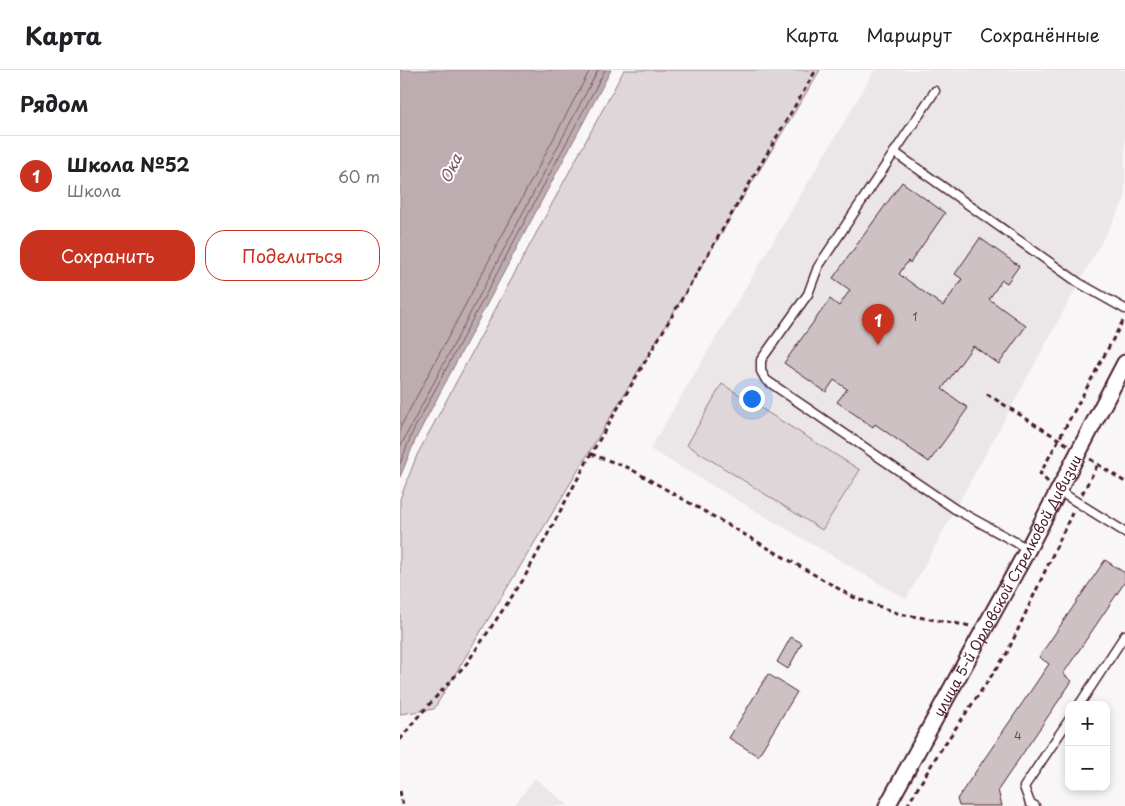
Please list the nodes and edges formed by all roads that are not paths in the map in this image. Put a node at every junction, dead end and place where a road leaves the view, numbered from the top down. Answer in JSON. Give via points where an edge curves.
{"nodes":[{"id":1,"x":935,"y":91,"type":"dead end"},
{"id":2,"x":894,"y":152,"type":"junction"},
{"id":3,"x":1125,"y":309,"type":"edge"},
{"id":4,"x":1125,"y":363,"type":"edge"},
{"id":5,"x":1059,"y":491,"type":"junction"},
{"id":6,"x":1125,"y":532,"type":"edge"},
{"id":7,"x":1028,"y":549,"type":"junction"},
{"id":8,"x":1125,"y":635,"type":"edge"},
{"id":9,"x":1082,"y":701,"type":"edge"},
{"id":10,"x":1065,"y":726,"type":"edge"},
{"id":11,"x":889,"y":805,"type":"edge"},
{"id":12,"x":1035,"y":806,"type":"edge"}],
"edges":[{"from":1,"to":2,"type":"lane"},
{"from":2,"to":3,"type":"lane","via":[[1079,283]]},
{"from":2,"to":7,"type":"lane","via":[[818,266],[808,294],[761,360],[761,371],[766,380],[955,510]]},
{"from":4,"to":5,"type":"street","name":"улица 5-й Орловской Стрелковой Дивизии"},
{"from":5,"to":6,"type":"lane"},
{"from":5,"to":7,"type":"street","name":"улица 5-й Орловской Стрелковой Дивизии"},
{"from":7,"to":11,"type":"street","name":"улица 5-й Орловской Стрелковой Дивизии"},
{"from":8,"to":9,"type":"lane"},
{"from":10,"to":12,"type":"lane","via":[[1024,787]]}]}
